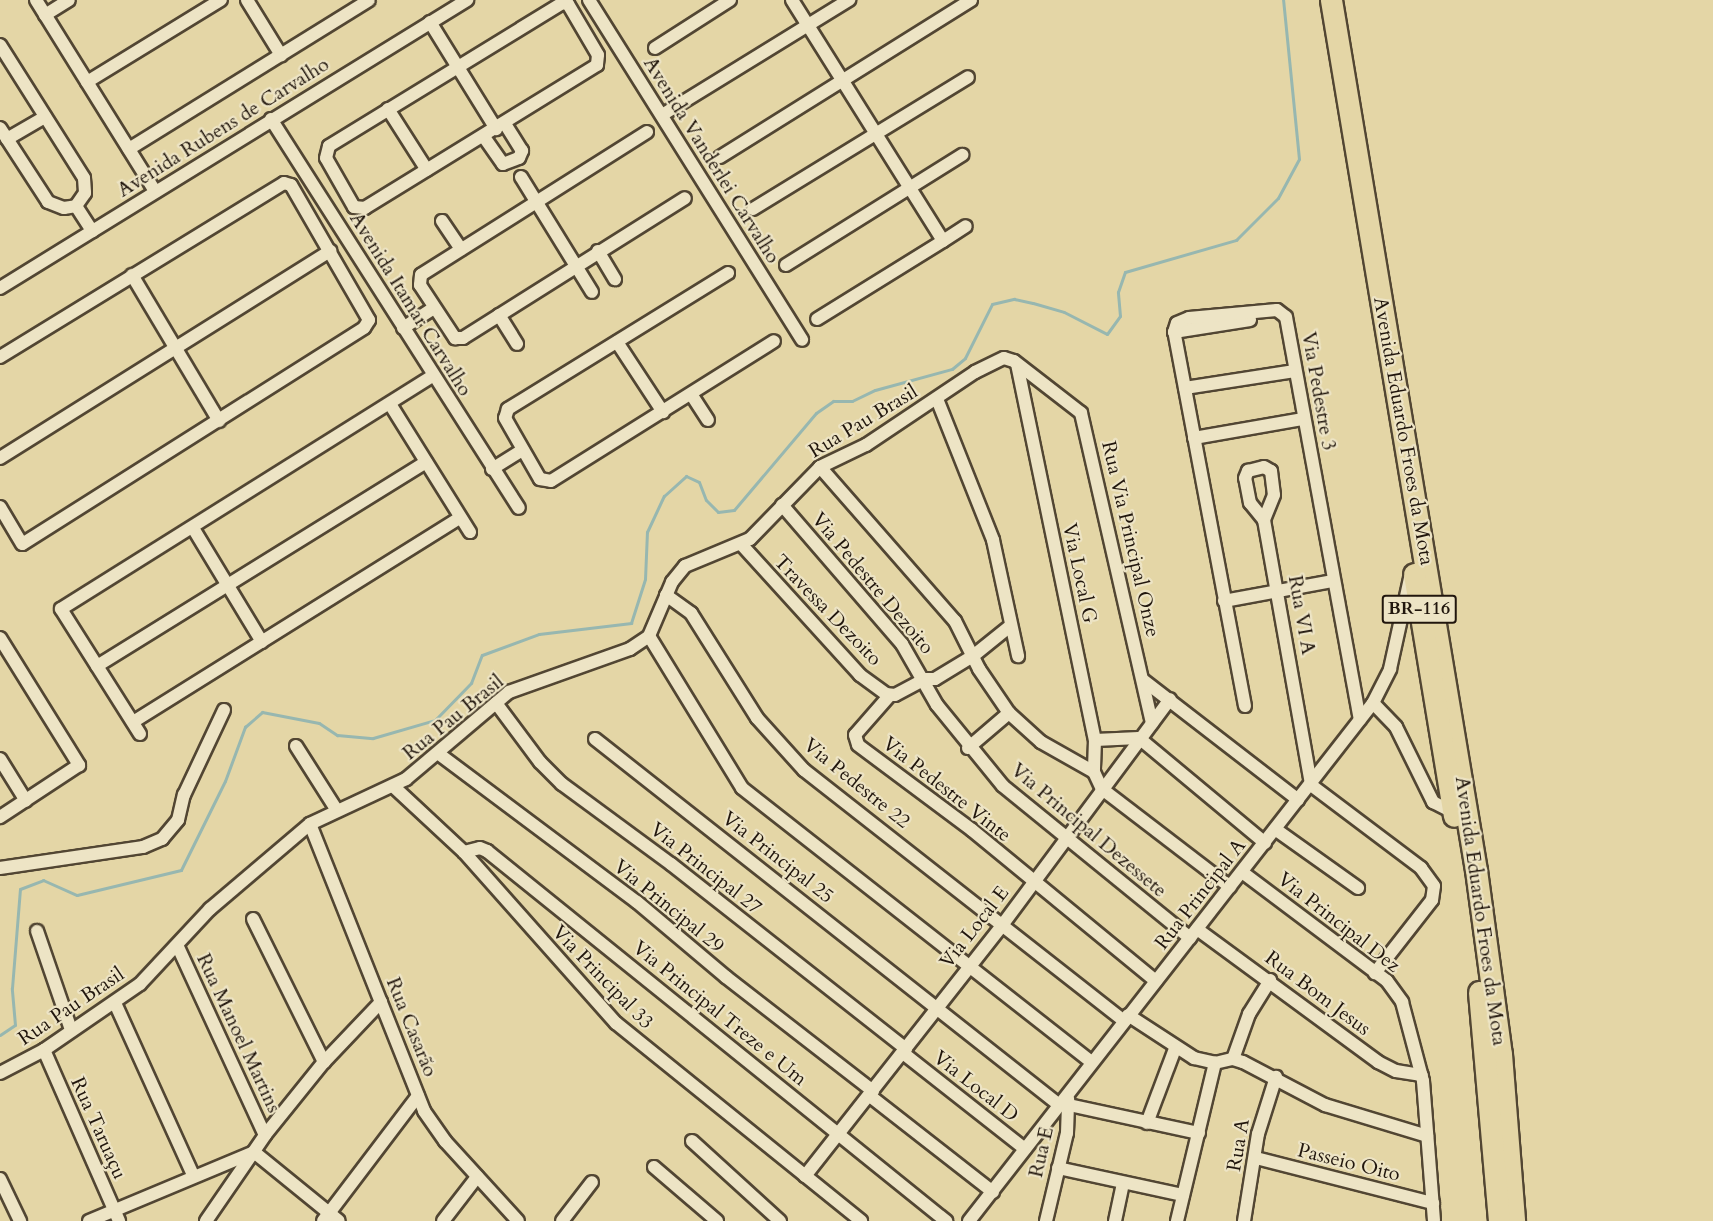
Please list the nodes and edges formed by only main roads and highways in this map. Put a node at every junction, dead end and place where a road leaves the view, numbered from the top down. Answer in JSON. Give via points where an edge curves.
{"nodes":[{"id":1,"x":1317,"y":0,"type":"edge"},
{"id":2,"x":1331,"y":0,"type":"edge"},
{"id":3,"x":1499,"y":1221,"type":"edge"},
{"id":4,"x":1514,"y":1221,"type":"edge"}],
"edges":[{"from":1,"to":3,"type":"highway","name":"Avenida Eduardo Froes da Mota","number":"BR-116","via":[[1453,812],[1478,988]]},
{"from":2,"to":4,"type":"highway","name":"Avenida Eduardo Froes da Mota","via":[[1478,880],[1501,1054]]}]}
